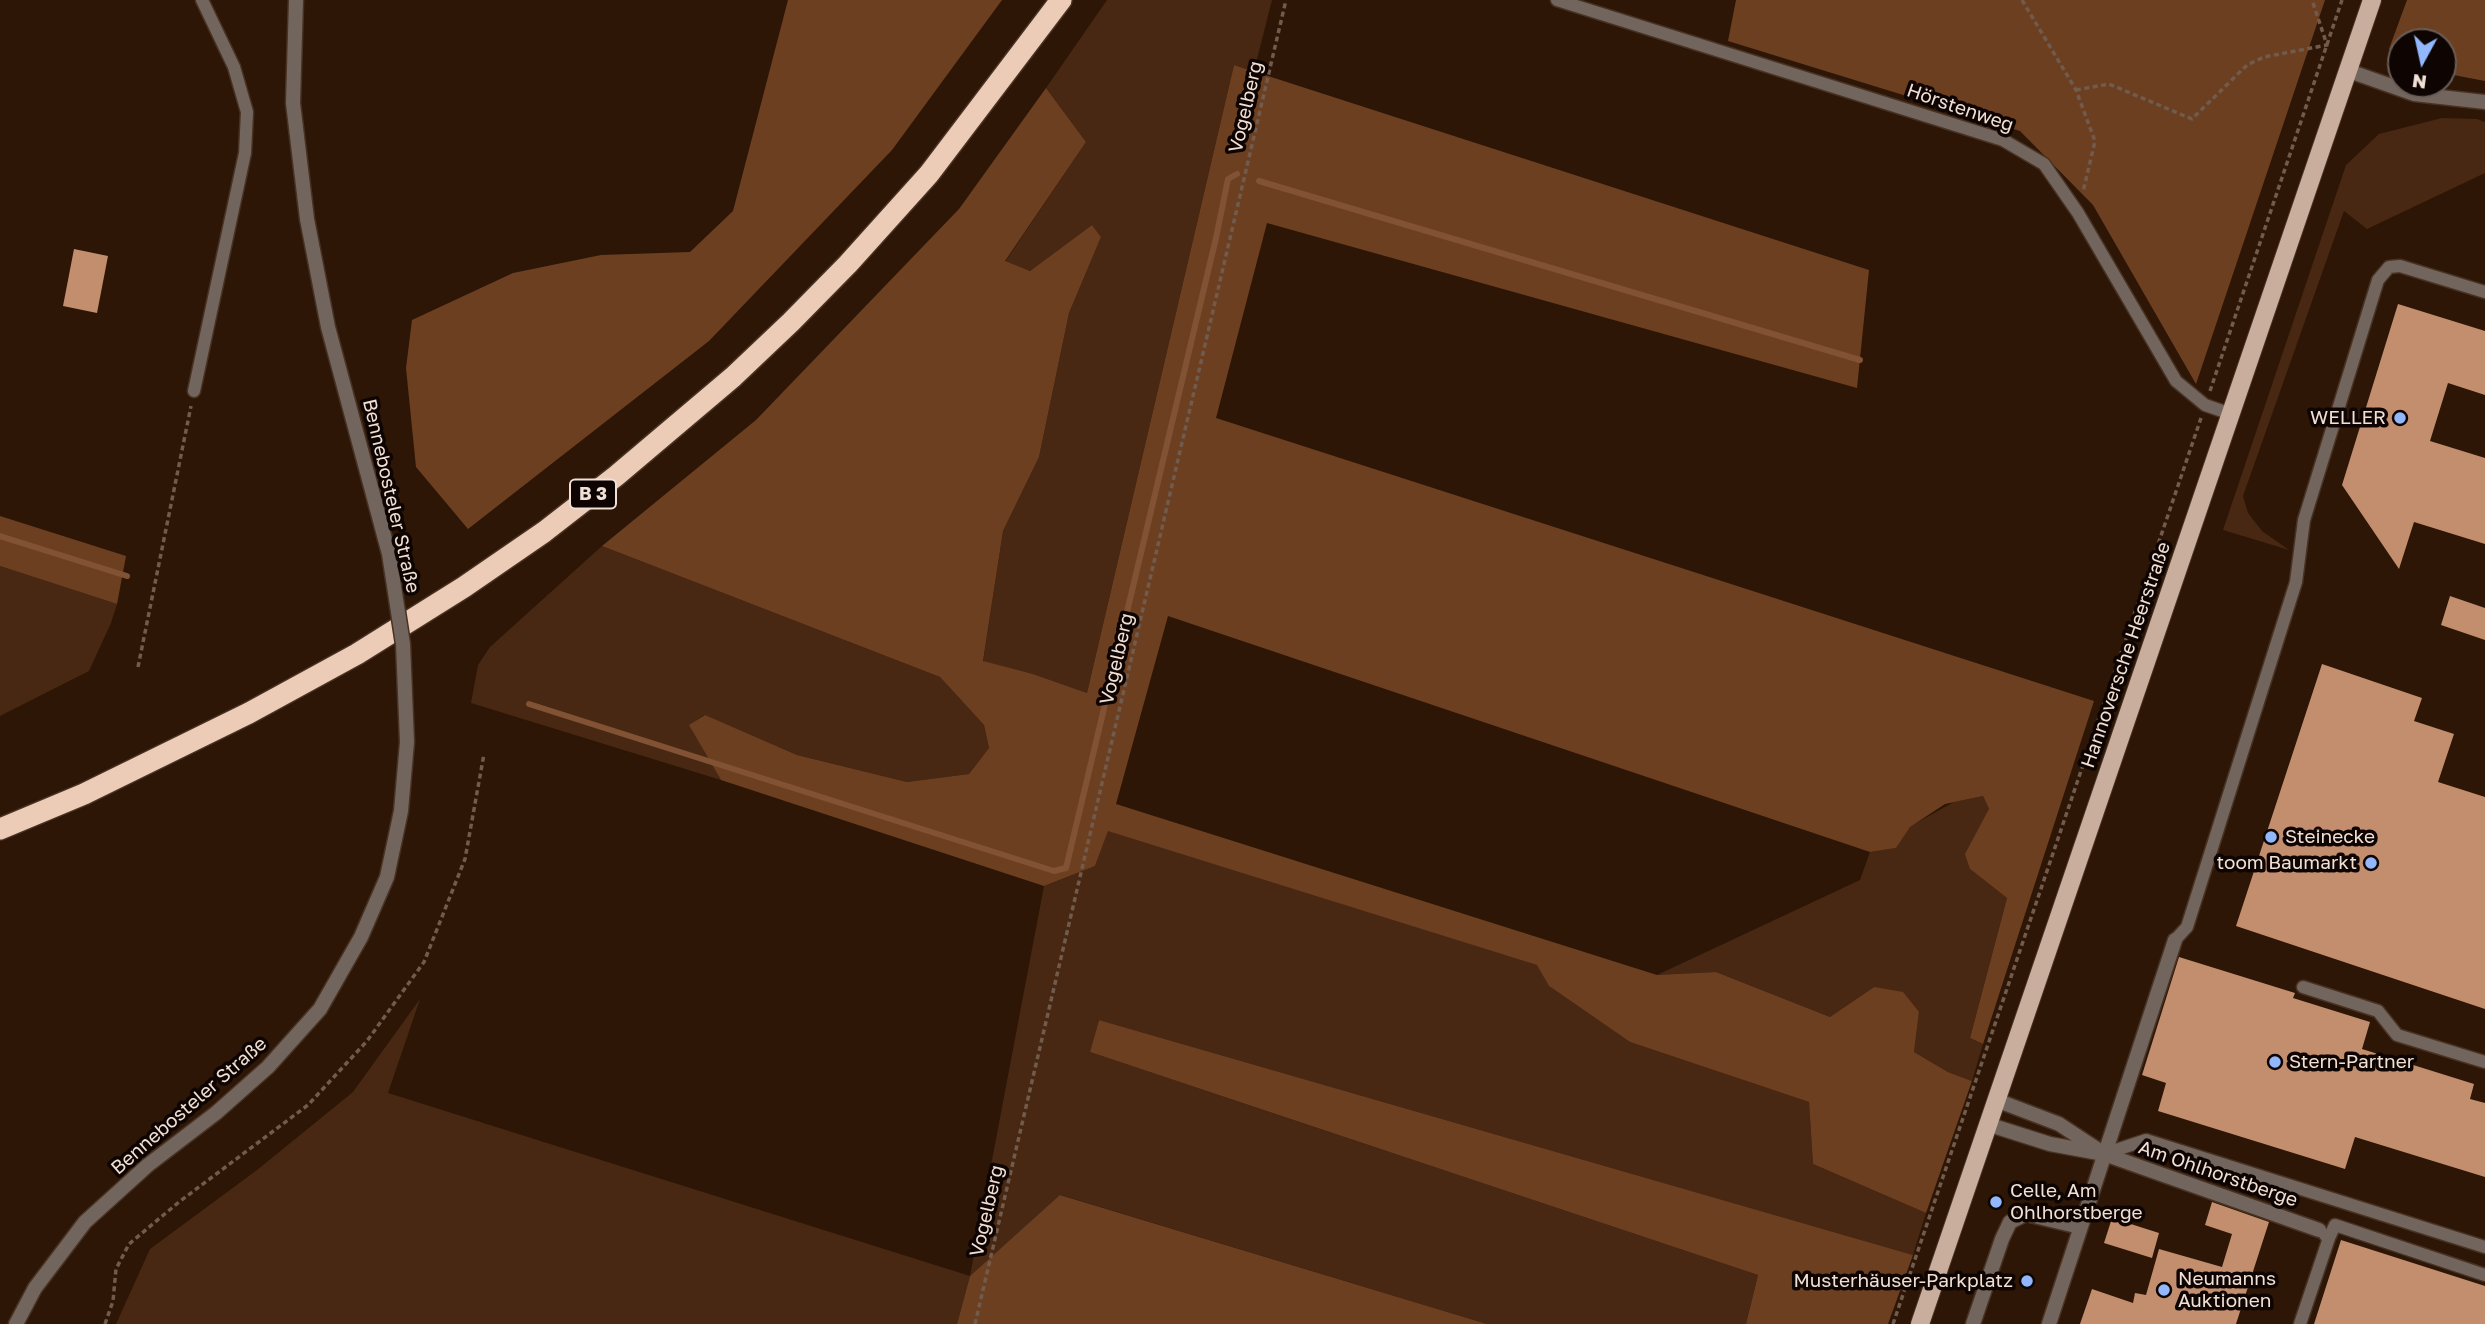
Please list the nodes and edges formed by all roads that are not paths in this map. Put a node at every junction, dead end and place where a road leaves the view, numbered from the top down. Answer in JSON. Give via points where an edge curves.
{"nodes":[{"id":1,"x":202,"y":0,"type":"edge"},
{"id":2,"x":296,"y":0,"type":"edge"},
{"id":3,"x":1061,"y":0,"type":"edge"},
{"id":4,"x":1557,"y":0,"type":"edge"},
{"id":5,"x":2372,"y":0,"type":"edge"},
{"id":6,"x":2349,"y":71,"type":"junction"},
{"id":7,"x":2485,"y":102,"type":"edge"},
{"id":8,"x":2485,"y":292,"type":"edge"},
{"id":9,"x":194,"y":391,"type":"road end"},
{"id":10,"x":2231,"y":414,"type":"junction"},
{"id":11,"x":0,"y":829,"type":"edge"},
{"id":12,"x":2175,"y":940,"type":"joint"},
{"id":13,"x":2304,"y":987,"type":"dead end"},
{"id":14,"x":2485,"y":1062,"type":"edge"},
{"id":15,"x":1996,"y":1100,"type":"junction"},
{"id":16,"x":1987,"y":1124,"type":"junction"},
{"id":17,"x":2104,"y":1154,"type":"junction"},
{"id":18,"x":2080,"y":1227,"type":"junction"},
{"id":19,"x":2324,"y":1234,"type":"junction"},
{"id":20,"x":2485,"y":1247,"type":"edge"},
{"id":21,"x":2485,"y":1275,"type":"edge"},
{"id":22,"x":16,"y":1324,"type":"edge"},
{"id":23,"x":1920,"y":1324,"type":"edge"},
{"id":24,"x":1973,"y":1324,"type":"edge"},
{"id":25,"x":2049,"y":1324,"type":"edge"},
{"id":26,"x":2300,"y":1324,"type":"edge"}],
"edges":[{"from":1,"to":9,"type":"lane","via":[[234,67],[247,113],[245,153]]},
{"from":2,"to":22,"type":"street","name":"Bennebosteler Straße","bridge":true,"via":[[293,103],[307,219],[328,327],[389,554],[403,644],[407,742],[401,810],[387,877],[361,937],[320,1009],[268,1067],[148,1164],[85,1222],[35,1288]]},
{"from":3,"to":11,"type":"highway","number":"B 3","via":[[929,174],[848,264],[733,377],[616,476],[544,532],[358,654],[84,794]]},
{"from":4,"to":10,"type":"lane","name":"Hörstenweg","via":[[2003,140],[2044,164],[2078,213],[2176,381],[2205,405]]},
{"from":5,"to":6,"type":"main road","name":"Hannoversche Heerstraße"},
{"from":6,"to":7,"type":"street","via":[[2414,94]]},
{"from":6,"to":10,"type":"main road","name":"Hannoversche Heerstraße"},
{"from":8,"to":12,"type":"lane","via":[[2400,266],[2389,267],[2378,280],[2304,520],[2296,582],[2187,928]]},
{"from":10,"to":15,"type":"main road","name":"Hannoversche Heerstraße"},
{"from":12,"to":17,"type":"street"},
{"from":13,"to":14,"type":"lane","via":[[2378,1011],[2397,1035]]},
{"from":15,"to":16,"type":"main road","name":"Hannoversche Heerstraße"},
{"from":15,"to":17,"type":"street","name":"Am Ohlhorstberge","via":[[2059,1124]]},
{"from":16,"to":17,"type":"street","name":"Am Ohlhorstberge","via":[[2050,1144]]},
{"from":16,"to":23,"type":"main road","name":"Hannoversche Heerstraße"},
{"from":17,"to":18,"type":"street"},
{"from":17,"to":19,"type":"street","name":"Am Ohlhorstberge"},
{"from":17,"to":20,"type":"lane","via":[[2146,1139]]},
{"from":18,"to":24,"type":"street","via":[[2026,1214],[2010,1222]]},
{"from":18,"to":25,"type":"street"},
{"from":19,"to":21,"type":"lane","via":[[2335,1225]]},
{"from":19,"to":26,"type":"lane"}]}
